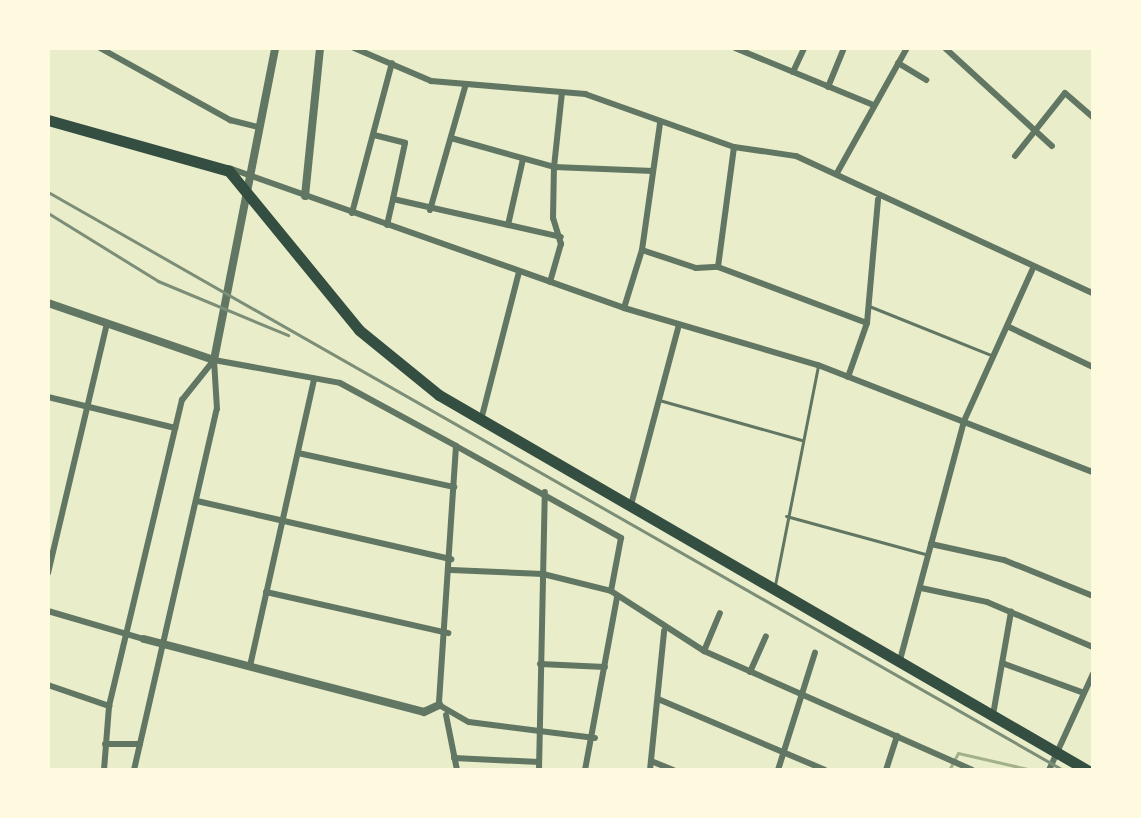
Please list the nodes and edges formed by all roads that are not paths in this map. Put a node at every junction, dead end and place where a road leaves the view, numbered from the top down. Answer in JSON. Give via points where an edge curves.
{"nodes":[{"id":1,"x":100,"y":48,"type":"edge"},
{"id":2,"x":275,"y":48,"type":"edge"},
{"id":3,"x":320,"y":48,"type":"edge"},
{"id":4,"x":354,"y":48,"type":"edge"},
{"id":5,"x":735,"y":48,"type":"edge"},
{"id":6,"x":804,"y":48,"type":"edge"},
{"id":7,"x":844,"y":48,"type":"edge"},
{"id":8,"x":907,"y":48,"type":"edge"},
{"id":9,"x":945,"y":48,"type":"edge"},
{"id":10,"x":392,"y":63,"type":"junction"},
{"id":11,"x":898,"y":63,"type":"junction"},
{"id":12,"x":793,"y":72,"type":"junction"},
{"id":13,"x":926,"y":80,"type":"dead end"},
{"id":14,"x":466,"y":84,"type":"junction"},
{"id":15,"x":828,"y":87,"type":"junction"},
{"id":16,"x":562,"y":92,"type":"junction"},
{"id":17,"x":873,"y":105,"type":"junction"},
{"id":18,"x":1093,"y":117,"type":"edge"},
{"id":19,"x":48,"y":120,"type":"edge"},
{"id":20,"x":660,"y":123,"type":"junction"},
{"id":21,"x":259,"y":127,"type":"junction"},
{"id":22,"x":1034,"y":128,"type":"junction"},
{"id":23,"x":374,"y":135,"type":"junction"},
{"id":24,"x":451,"y":138,"type":"junction"},
{"id":25,"x":1052,"y":146,"type":"dead end"},
{"id":26,"x":734,"y":147,"type":"junction"},
{"id":27,"x":1015,"y":156,"type":"dead end"},
{"id":28,"x":523,"y":159,"type":"junction"},
{"id":29,"x":219,"y":166,"type":"junction"},
{"id":30,"x":554,"y":167,"type":"junction"},
{"id":31,"x":653,"y":171,"type":"junction"},
{"id":32,"x":248,"y":173,"type":"junction"},
{"id":33,"x":837,"y":173,"type":"junction"},
{"id":34,"x":245,"y":186,"type":"junction"},
{"id":35,"x":305,"y":196,"type":"junction"},
{"id":36,"x":393,"y":199,"type":"junction"},
{"id":37,"x":878,"y":199,"type":"junction"},
{"id":38,"x":430,"y":210,"type":"junction"},
{"id":39,"x":352,"y":213,"type":"junction"},
{"id":40,"x":387,"y":225,"type":"junction"},
{"id":41,"x":508,"y":225,"type":"junction"},
{"id":42,"x":561,"y":237,"type":"junction"},
{"id":43,"x":642,"y":250,"type":"junction"},
{"id":44,"x":718,"y":267,"type":"junction"},
{"id":45,"x":1033,"y":268,"type":"junction"},
{"id":46,"x":519,"y":272,"type":"junction"},
{"id":47,"x":550,"y":282,"type":"junction"},
{"id":48,"x":1092,"y":289,"type":"edge"},
{"id":49,"x":48,"y":303,"type":"edge"},
{"id":50,"x":869,"y":306,"type":"junction"},
{"id":51,"x":624,"y":308,"type":"junction"},
{"id":52,"x":107,"y":323,"type":"junction"},
{"id":53,"x":867,"y":323,"type":"junction"},
{"id":54,"x":679,"y":325,"type":"junction"},
{"id":55,"x":1009,"y":327,"type":"junction"},
{"id":56,"x":992,"y":356,"type":"junction"},
{"id":57,"x":214,"y":360,"type":"junction"},
{"id":58,"x":818,"y":365,"type":"junction"},
{"id":59,"x":1093,"y":367,"type":"edge"},
{"id":60,"x":848,"y":377,"type":"junction"},
{"id":61,"x":314,"y":379,"type":"junction"},
{"id":62,"x":48,"y":397,"type":"edge"},
{"id":63,"x":659,"y":400,"type":"junction"},
{"id":64,"x":86,"y":409,"type":"junction"},
{"id":65,"x":481,"y":420,"type":"junction"},
{"id":66,"x":964,"y":421,"type":"junction"},
{"id":67,"x":175,"y":428,"type":"junction"},
{"id":68,"x":801,"y":440,"type":"junction"},
{"id":69,"x":456,"y":446,"type":"junction"},
{"id":70,"x":298,"y":453,"type":"junction"},
{"id":71,"x":1093,"y":472,"type":"edge"},
{"id":72,"x":454,"y":487,"type":"junction"},
{"id":73,"x":545,"y":492,"type":"junction"},
{"id":74,"x":197,"y":501,"type":"junction"},
{"id":75,"x":630,"y":508,"type":"junction"},
{"id":76,"x":785,"y":516,"type":"junction"},
{"id":77,"x":282,"y":524,"type":"junction"},
{"id":78,"x":931,"y":544,"type":"junction"},
{"id":79,"x":929,"y":555,"type":"junction"},
{"id":80,"x":451,"y":559,"type":"junction"},
{"id":81,"x":451,"y":570,"type":"junction"},
{"id":82,"x":48,"y":573,"type":"edge"},
{"id":83,"x":543,"y":574,"type":"junction"},
{"id":84,"x":921,"y":588,"type":"junction"},
{"id":85,"x":611,"y":591,"type":"junction"},
{"id":86,"x":775,"y":591,"type":"junction"},
{"id":87,"x":266,"y":592,"type":"junction"},
{"id":88,"x":1093,"y":596,"type":"edge"},
{"id":89,"x":617,"y":597,"type":"junction"},
{"id":90,"x":48,"y":611,"type":"edge"},
{"id":91,"x":1011,"y":612,"type":"junction"},
{"id":92,"x":720,"y":613,"type":"dead end"},
{"id":93,"x":664,"y":631,"type":"junction"},
{"id":94,"x":448,"y":633,"type":"junction"},
{"id":95,"x":128,"y":635,"type":"junction"},
{"id":96,"x":766,"y":636,"type":"dead end"},
{"id":97,"x":144,"y":639,"type":"joint"},
{"id":98,"x":162,"y":644,"type":"junction"},
{"id":99,"x":1093,"y":647,"type":"edge"},
{"id":100,"x":704,"y":651,"type":"junction"},
{"id":101,"x":815,"y":653,"type":"dead end"},
{"id":102,"x":1002,"y":663,"type":"junction"},
{"id":103,"x":540,"y":664,"type":"junction"},
{"id":104,"x":899,"y":664,"type":"junction"},
{"id":105,"x":250,"y":666,"type":"junction"},
{"id":106,"x":605,"y":667,"type":"junction"},
{"id":107,"x":750,"y":672,"type":"junction"},
{"id":108,"x":1093,"y":674,"type":"edge"},
{"id":109,"x":48,"y":685,"type":"edge"},
{"id":110,"x":798,"y":693,"type":"junction"},
{"id":111,"x":1084,"y":693,"type":"junction"},
{"id":112,"x":658,"y":699,"type":"junction"},
{"id":113,"x":439,"y":705,"type":"junction"},
{"id":114,"x":109,"y":706,"type":"junction"},
{"id":115,"x":446,"y":715,"type":"junction"},
{"id":116,"x":993,"y":716,"type":"junction"},
{"id":117,"x":539,"y":731,"type":"junction"},
{"id":118,"x":897,"y":736,"type":"junction"},
{"id":119,"x":595,"y":738,"type":"junction"},
{"id":120,"x":105,"y":744,"type":"junction"},
{"id":121,"x":140,"y":744,"type":"junction"},
{"id":122,"x":783,"y":750,"type":"junction"},
{"id":123,"x":1057,"y":753,"type":"junction"},
{"id":124,"x":454,"y":758,"type":"junction"},
{"id":125,"x":651,"y":761,"type":"junction"},
{"id":126,"x":539,"y":766,"type":"edge"},
{"id":127,"x":104,"y":770,"type":"edge"},
{"id":128,"x":134,"y":770,"type":"edge"},
{"id":129,"x":457,"y":770,"type":"edge"},
{"id":130,"x":585,"y":770,"type":"edge"},
{"id":131,"x":650,"y":770,"type":"edge"},
{"id":132,"x":673,"y":770,"type":"edge"},
{"id":133,"x":778,"y":770,"type":"edge"},
{"id":134,"x":825,"y":770,"type":"edge"},
{"id":135,"x":886,"y":770,"type":"edge"},
{"id":136,"x":972,"y":770,"type":"edge"},
{"id":137,"x":1049,"y":770,"type":"edge"},
{"id":138,"x":1087,"y":770,"type":"edge"}],
"edges":[{"from":1,"to":21,"type":"street","via":[[230,120]]},
{"from":2,"to":21,"type":"street"},
{"from":3,"to":35,"type":"street"},
{"from":4,"to":10,"type":"street"},
{"from":5,"to":12,"type":"street"},
{"from":6,"to":12,"type":"street"},
{"from":7,"to":15,"type":"street"},
{"from":8,"to":11,"type":"street"},
{"from":9,"to":22,"type":"street"},
{"from":10,"to":14,"type":"street","via":[[431,81]]},
{"from":10,"to":23,"type":"street"},
{"from":11,"to":13,"type":"street"},
{"from":11,"to":17,"type":"street"},
{"from":12,"to":15,"type":"street"},
{"from":14,"to":16,"type":"street"},
{"from":14,"to":24,"type":"street"},
{"from":15,"to":17,"type":"street"},
{"from":16,"to":20,"type":"street"},
{"from":16,"to":30,"type":"street"},
{"from":17,"to":33,"type":"street"},
{"from":18,"to":22,"type":"street","via":[[1065,93]]},
{"from":19,"to":29,"type":"highway"},
{"from":20,"to":26,"type":"street"},
{"from":20,"to":31,"type":"street"},
{"from":21,"to":32,"type":"street"},
{"from":22,"to":25,"type":"street"},
{"from":22,"to":27,"type":"street"},
{"from":23,"to":36,"type":"street","via":[[405,143]]},
{"from":23,"to":39,"type":"street"},
{"from":24,"to":28,"type":"street"},
{"from":24,"to":38,"type":"street"},
{"from":26,"to":33,"type":"street","via":[[796,156]]},
{"from":26,"to":44,"type":"street"},
{"from":28,"to":30,"type":"street"},
{"from":28,"to":41,"type":"street"},
{"from":29,"to":32,"type":"street"},
{"from":29,"to":34,"type":"highway"},
{"from":30,"to":31,"type":"street"},
{"from":30,"to":42,"type":"street","via":[[553,218]]},
{"from":31,"to":43,"type":"street"},
{"from":32,"to":34,"type":"street"},
{"from":32,"to":35,"type":"street"},
{"from":33,"to":37,"type":"street"},
{"from":34,"to":57,"type":"street"},
{"from":34,"to":65,"type":"highway","via":[[359,330]]},
{"from":35,"to":39,"type":"street"},
{"from":36,"to":38,"type":"street"},
{"from":36,"to":40,"type":"street"},
{"from":37,"to":45,"type":"street"},
{"from":37,"to":50,"type":"street"},
{"from":38,"to":41,"type":"street"},
{"from":39,"to":40,"type":"street"},
{"from":40,"to":46,"type":"street"},
{"from":41,"to":42,"type":"street"},
{"from":42,"to":47,"type":"street"},
{"from":43,"to":44,"type":"street","via":[[696,268]]},
{"from":43,"to":51,"type":"street"},
{"from":44,"to":53,"type":"street"},
{"from":45,"to":48,"type":"street"},
{"from":45,"to":55,"type":"street"},
{"from":46,"to":47,"type":"street"},
{"from":46,"to":65,"type":"street"},
{"from":47,"to":51,"type":"street"},
{"from":49,"to":52,"type":"street"},
{"from":50,"to":53,"type":"street"},
{"from":50,"to":56,"type":"lane"},
{"from":51,"to":54,"type":"street"},
{"from":52,"to":57,"type":"street"},
{"from":52,"to":64,"type":"street"},
{"from":53,"to":60,"type":"street"},
{"from":54,"to":58,"type":"street"},
{"from":54,"to":63,"type":"street"},
{"from":55,"to":56,"type":"street"},
{"from":55,"to":59,"type":"street"},
{"from":56,"to":66,"type":"street"},
{"from":57,"to":61,"type":"street"},
{"from":57,"to":67,"type":"street","via":[[186,390]]},
{"from":57,"to":74,"type":"street","via":[[217,409]]},
{"from":58,"to":60,"type":"street"},
{"from":58,"to":68,"type":"lane"},
{"from":60,"to":66,"type":"street"},
{"from":61,"to":69,"type":"street","via":[[340,383]]},
{"from":61,"to":70,"type":"street"},
{"from":62,"to":64,"type":"street"},
{"from":63,"to":68,"type":"lane"},
{"from":63,"to":75,"type":"street"},
{"from":64,"to":67,"type":"street"},
{"from":64,"to":82,"type":"street"},
{"from":65,"to":75,"type":"highway"},
{"from":66,"to":71,"type":"street"},
{"from":66,"to":78,"type":"street"},
{"from":67,"to":95,"type":"street"},
{"from":68,"to":76,"type":"lane"},
{"from":69,"to":72,"type":"street"},
{"from":69,"to":73,"type":"street"},
{"from":70,"to":72,"type":"street"},
{"from":70,"to":77,"type":"street"},
{"from":72,"to":80,"type":"street"},
{"from":73,"to":83,"type":"street"},
{"from":73,"to":85,"type":"street","via":[[621,538]]},
{"from":74,"to":77,"type":"street"},
{"from":74,"to":98,"type":"street"},
{"from":75,"to":86,"type":"highway"},
{"from":76,"to":79,"type":"lane"},
{"from":76,"to":86,"type":"lane"},
{"from":77,"to":80,"type":"street"},
{"from":77,"to":87,"type":"street"},
{"from":78,"to":79,"type":"street"},
{"from":78,"to":88,"type":"street","via":[[1004,560]]},
{"from":79,"to":84,"type":"street"},
{"from":80,"to":81,"type":"street"},
{"from":81,"to":83,"type":"street"},
{"from":81,"to":94,"type":"street"},
{"from":83,"to":85,"type":"street"},
{"from":83,"to":103,"type":"street"},
{"from":84,"to":91,"type":"street"},
{"from":84,"to":104,"type":"street"},
{"from":85,"to":89,"type":"street"},
{"from":86,"to":104,"type":"highway"},
{"from":87,"to":94,"type":"street"},
{"from":87,"to":105,"type":"street"},
{"from":89,"to":93,"type":"street"},
{"from":89,"to":106,"type":"street"},
{"from":90,"to":95,"type":"street"},
{"from":91,"to":99,"type":"street"},
{"from":91,"to":102,"type":"street"},
{"from":92,"to":100,"type":"street"},
{"from":93,"to":100,"type":"street"},
{"from":93,"to":112,"type":"street"},
{"from":94,"to":113,"type":"street"},
{"from":95,"to":97,"type":"street"},
{"from":95,"to":114,"type":"street"},
{"from":96,"to":107,"type":"street"},
{"from":97,"to":98,"type":"street"},
{"from":98,"to":105,"type":"street"},
{"from":98,"to":121,"type":"street"},
{"from":100,"to":107,"type":"street"},
{"from":101,"to":110,"type":"street"},
{"from":102,"to":111,"type":"street"},
{"from":102,"to":116,"type":"street"},
{"from":103,"to":106,"type":"street"},
{"from":103,"to":117,"type":"street"},
{"from":104,"to":116,"type":"highway"},
{"from":105,"to":113,"type":"street","via":[[424,712]]},
{"from":106,"to":119,"type":"street"},
{"from":107,"to":110,"type":"street"},
{"from":108,"to":111,"type":"street"},
{"from":109,"to":114,"type":"street"},
{"from":110,"to":118,"type":"street"},
{"from":110,"to":122,"type":"street"},
{"from":111,"to":123,"type":"street"},
{"from":112,"to":122,"type":"street"},
{"from":112,"to":125,"type":"street"},
{"from":113,"to":115,"type":"street"},
{"from":114,"to":120,"type":"street"},
{"from":115,"to":117,"type":"street"},
{"from":115,"to":124,"type":"street"},
{"from":116,"to":123,"type":"highway"},
{"from":117,"to":119,"type":"street"},
{"from":117,"to":126,"type":"street"},
{"from":118,"to":135,"type":"street"},
{"from":118,"to":136,"type":"street"},
{"from":119,"to":130,"type":"street"},
{"from":120,"to":121,"type":"street"},
{"from":120,"to":127,"type":"street"},
{"from":121,"to":128,"type":"street"},
{"from":122,"to":133,"type":"street"},
{"from":122,"to":134,"type":"street"},
{"from":123,"to":137,"type":"street"},
{"from":123,"to":138,"type":"highway"},
{"from":124,"to":126,"type":"street"},
{"from":124,"to":129,"type":"street"},
{"from":125,"to":131,"type":"street"},
{"from":125,"to":132,"type":"street"}]}
